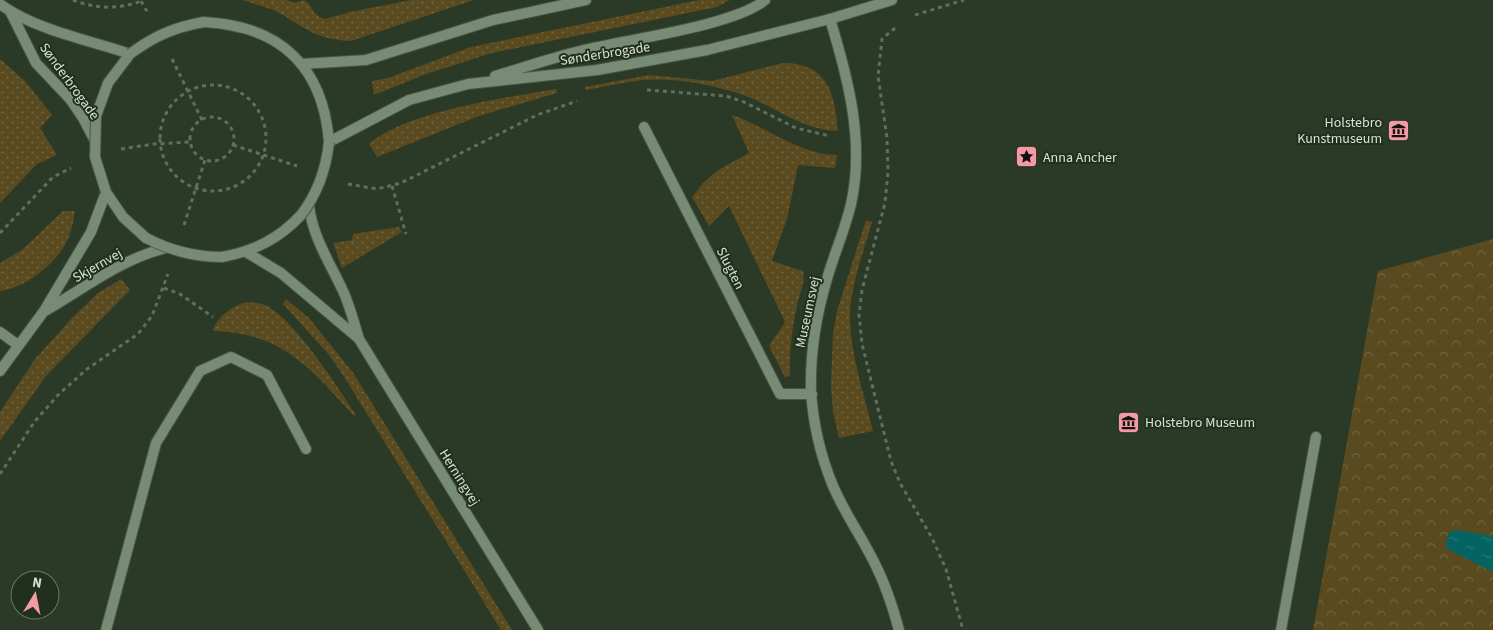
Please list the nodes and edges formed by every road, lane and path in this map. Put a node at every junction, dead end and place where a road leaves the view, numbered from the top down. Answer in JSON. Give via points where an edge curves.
{"nodes":[{"id":1,"x":73,"y":0,"type":"edge"},
{"id":2,"x":142,"y":0,"type":"edge"},
{"id":3,"x":586,"y":0,"type":"edge"},
{"id":4,"x":765,"y":0,"type":"edge"},
{"id":5,"x":892,"y":0,"type":"edge"},
{"id":6,"x":964,"y":0,"type":"edge"},
{"id":7,"x":0,"y":4,"type":"edge"},
{"id":8,"x":10,"y":11,"type":"junction"},
{"id":9,"x":908,"y":18,"type":"dead end"},
{"id":10,"x":830,"y":19,"type":"junction"},
{"id":11,"x":901,"y":23,"type":"dead end"},
{"id":12,"x":130,"y":54,"type":"junction"},
{"id":13,"x":301,"y":64,"type":"junction"},
{"id":14,"x":468,"y":84,"type":"junction"},
{"id":15,"x":189,"y":90,"type":"junction"},
{"id":16,"x":638,"y":91,"type":"dead end"},
{"id":17,"x":579,"y":101,"type":"dead end"},
{"id":18,"x":202,"y":120,"type":"junction"},
{"id":19,"x":644,"y":126,"type":"dead end"},
{"id":20,"x":856,"y":138,"type":"junction"},
{"id":21,"x":887,"y":138,"type":"junction"},
{"id":22,"x":94,"y":139,"type":"junction"},
{"id":23,"x":190,"y":142,"type":"junction"},
{"id":24,"x":329,"y":142,"type":"junction"},
{"id":25,"x":160,"y":143,"type":"junction"},
{"id":26,"x":234,"y":145,"type":"junction"},
{"id":27,"x":264,"y":155,"type":"junction"},
{"id":28,"x":205,"y":160,"type":"junction"},
{"id":29,"x":306,"y":170,"type":"dead end"},
{"id":30,"x":344,"y":182,"type":"dead end"},
{"id":31,"x":392,"y":186,"type":"junction"},
{"id":32,"x":195,"y":189,"type":"junction"},
{"id":33,"x":106,"y":192,"type":"junction"},
{"id":34,"x":306,"y":217,"type":"junction"},
{"id":35,"x":181,"y":233,"type":"dead end"},
{"id":36,"x":406,"y":234,"type":"dead end"},
{"id":37,"x":166,"y":248,"type":"junction"},
{"id":38,"x":246,"y":252,"type":"junction"},
{"id":39,"x":170,"y":270,"type":"dead end"},
{"id":40,"x":164,"y":288,"type":"junction"},
{"id":41,"x":44,"y":311,"type":"junction"},
{"id":42,"x":213,"y":318,"type":"dead end"},
{"id":43,"x":0,"y":332,"type":"edge"},
{"id":44,"x":359,"y":339,"type":"junction"},
{"id":45,"x":18,"y":345,"type":"junction"},
{"id":46,"x":0,"y":371,"type":"edge"},
{"id":47,"x":812,"y":394,"type":"junction"},
{"id":48,"x":1316,"y":437,"type":"dead end"},
{"id":49,"x":306,"y":449,"type":"dead end"},
{"id":50,"x":0,"y":474,"type":"edge"},
{"id":51,"x":106,"y":630,"type":"edge"},
{"id":52,"x":538,"y":630,"type":"edge"},
{"id":53,"x":899,"y":630,"type":"edge"},
{"id":54,"x":963,"y":630,"type":"edge"},
{"id":55,"x":1282,"y":630,"type":"edge"}],
"edges":[{"from":1,"to":2,"type":"path","via":[[117,8]]},
{"from":3,"to":13,"type":"street","via":[[493,20],[366,60]]},
{"from":4,"to":14,"type":"street","via":[[757,7],[714,22],[595,47]]},
{"from":5,"to":10,"type":"street","name":"Sønderbrogade"},
{"from":6,"to":9,"type":"path"},
{"from":7,"to":8,"type":"street","name":"Sønderbrogade"},
{"from":8,"to":12,"type":"street","name":"Sønderbrogade","via":[[60,32]]},
{"from":8,"to":22,"type":"street","name":"Sønderbrogade","via":[[36,62],[70,99]]},
{"from":10,"to":14,"type":"street","name":"Sønderbrogade","via":[[698,52],[597,70]]},
{"from":10,"to":20,"type":"street","name":"Museumsvej","via":[[849,89]]},
{"from":11,"to":21,"type":"path","via":[[882,39],[878,76]]},
{"from":12,"to":13,"type":"street","bridge":true,"via":[[165,32],[204,22],[247,28],[268,36]]},
{"from":12,"to":22,"type":"street","bridge":true,"via":[[108,83],[96,116]]},
{"from":13,"to":24,"type":"street","via":[[322,101]]},
{"from":14,"to":24,"type":"street","name":"Sønderbrogade","via":[[409,100]]},
{"from":15,"to":18,"type":"path"},
{"from":15,"to":25,"type":"path","via":[[166,112]]},
{"from":15,"to":27,"type":"path","via":[[220,86],[248,98],[263,118]]},
{"from":16,"to":20,"type":"path","via":[[726,96],[804,130]]},
{"from":17,"to":31,"type":"path","via":[[537,115]]},
{"from":18,"to":23,"type":"path","via":[[192,129]]},
{"from":18,"to":26,"type":"path","via":[[214,117],[226,122],[234,132]]},
{"from":19,"to":47,"type":"street","name":"Slugten","via":[[780,394]]},
{"from":20,"to":21,"type":"path"},
{"from":20,"to":47,"type":"street","name":"Museumsvej","via":[[856,172],[851,204],[816,320],[811,362]]},
{"from":21,"to":54,"type":"path","via":[[885,203],[858,315],[862,344],[891,461],[946,569]]},
{"from":22,"to":33,"type":"street","bridge":true,"via":[[99,175]]},
{"from":23,"to":25,"type":"path"},
{"from":23,"to":28,"type":"path","via":[[195,153]]},
{"from":24,"to":34,"type":"street","bridge":true,"via":[[324,175]]},
{"from":25,"to":32,"type":"path","via":[[162,156],[175,176]]},
{"from":26,"to":27,"type":"path"},
{"from":26,"to":28,"type":"path","via":[[223,159]]},
{"from":27,"to":29,"type":"path"},
{"from":27,"to":32,"type":"path","via":[[251,175],[231,189],[213,192]]},
{"from":28,"to":32,"type":"path"},
{"from":30,"to":31,"type":"path","via":[[365,188]]},
{"from":31,"to":36,"type":"path"},
{"from":32,"to":35,"type":"path"},
{"from":33,"to":37,"type":"street","bridge":true,"via":[[123,217],[146,238]]},
{"from":33,"to":41,"type":"street","name":"Skjernvej","via":[[91,232]]},
{"from":34,"to":38,"type":"street"},
{"from":34,"to":44,"type":"street","name":"Herningvej","via":[[344,293]]},
{"from":37,"to":38,"type":"street","bridge":true,"via":[[184,254],[222,257]]},
{"from":37,"to":41,"type":"street","name":"Skjernvej","via":[[140,256]]},
{"from":38,"to":44,"type":"street","name":"Herningvej","via":[[281,273]]},
{"from":39,"to":40,"type":"path"},
{"from":40,"to":42,"type":"path","via":[[180,294]]},
{"from":40,"to":50,"type":"path","via":[[152,316],[138,334],[87,369],[58,395],[35,421]]},
{"from":41,"to":45,"type":"street","name":"Skjernvej"},
{"from":43,"to":45,"type":"street"},
{"from":44,"to":52,"type":"street","name":"Herningvej"},
{"from":45,"to":46,"type":"street","name":"Skjernvej"},
{"from":47,"to":53,"type":"street","name":"Museumsvej","via":[[819,444],[833,486],[877,568]]},
{"from":48,"to":55,"type":"street"},
{"from":49,"to":51,"type":"street","via":[[266,375],[231,357],[200,371],[156,443]]}]}
